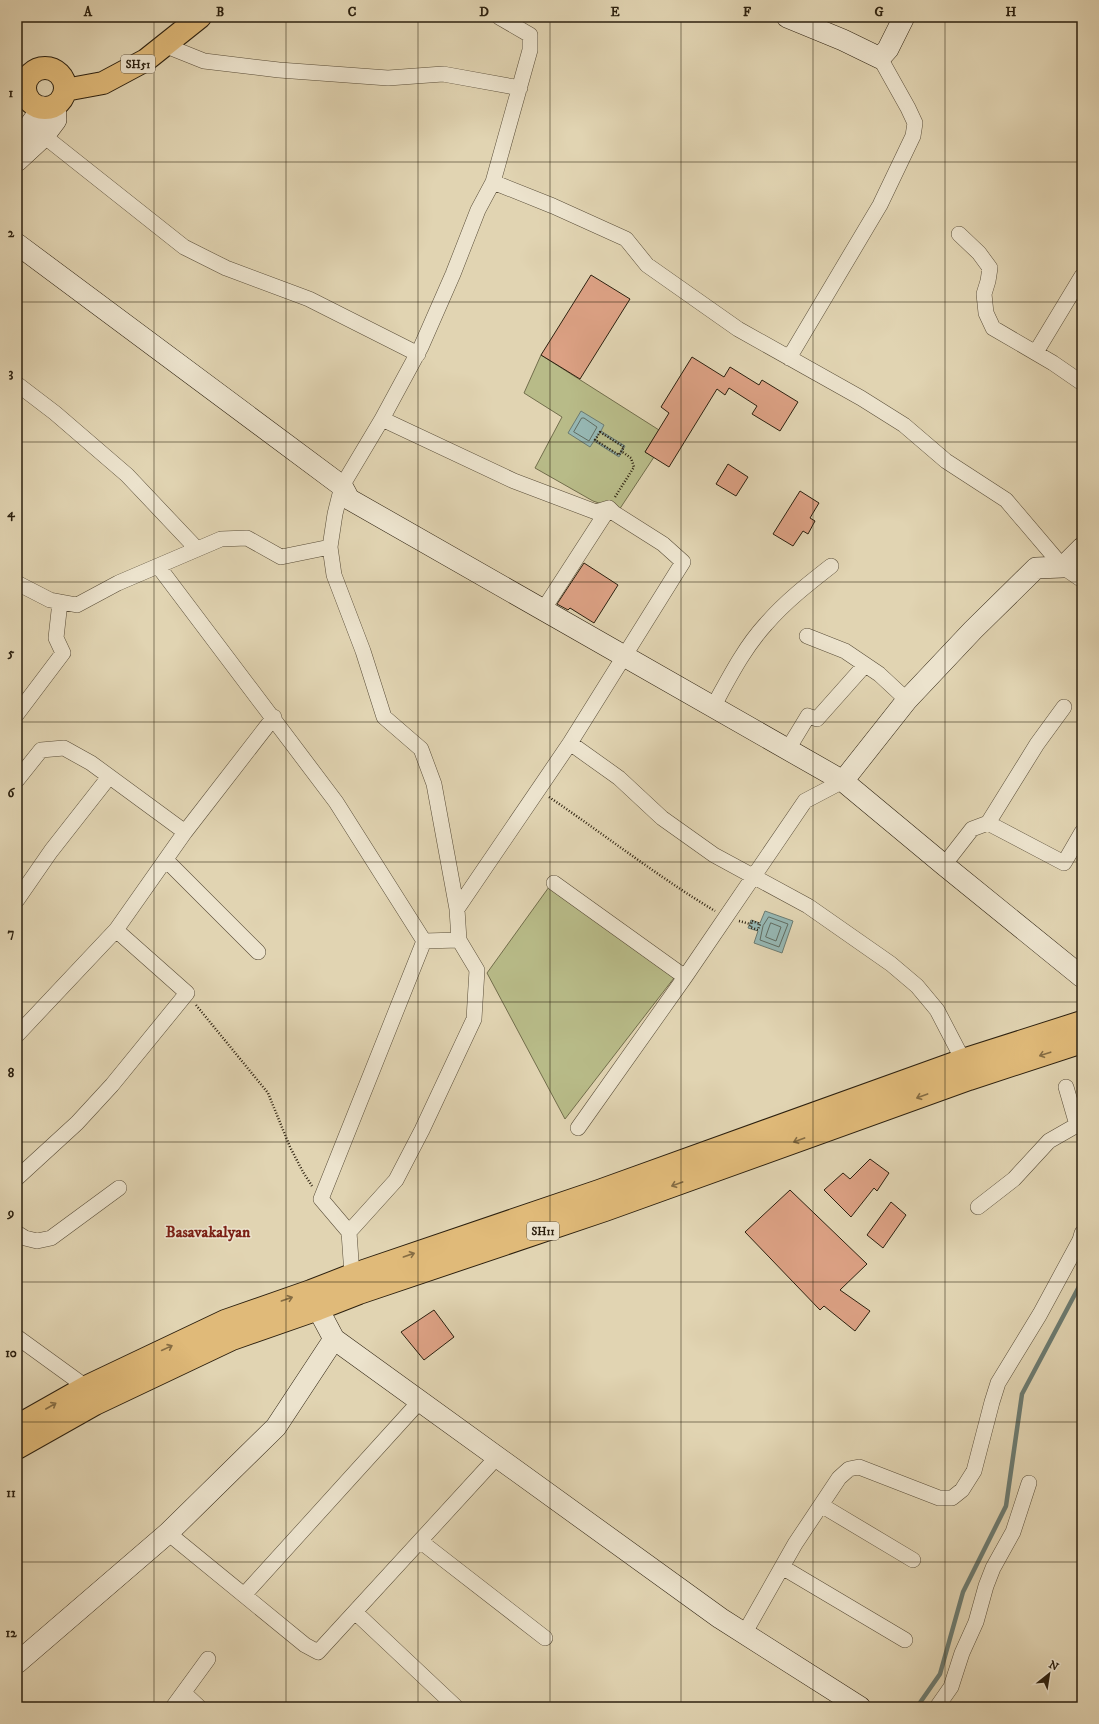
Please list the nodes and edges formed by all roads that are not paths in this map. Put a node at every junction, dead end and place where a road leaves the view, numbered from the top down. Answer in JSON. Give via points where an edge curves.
{"nodes":[{"id":1,"x":200,"y":17,"type":"edge"},
{"id":2,"x":499,"y":17,"type":"edge"},
{"id":3,"x":788,"y":17,"type":"edge"},
{"id":4,"x":904,"y":17,"type":"edge"},
{"id":5,"x":164,"y":45,"type":"junction"},
{"id":6,"x":880,"y":58,"type":"junction"},
{"id":7,"x":25,"y":70,"type":"edge"},
{"id":8,"x":520,"y":88,"type":"junction"},
{"id":9,"x":54,"y":101,"type":"junction"},
{"id":10,"x":17,"y":136,"type":"edge"},
{"id":11,"x":44,"y":136,"type":"junction"},
{"id":12,"x":17,"y":161,"type":"edge"},
{"id":13,"x":493,"y":182,"type":"junction"},
{"id":14,"x":959,"y":234,"type":"dead end"},
{"id":15,"x":17,"y":244,"type":"edge"},
{"id":16,"x":1082,"y":276,"type":"edge"},
{"id":17,"x":1036,"y":352,"type":"junction"},
{"id":18,"x":418,"y":354,"type":"junction"},
{"id":19,"x":789,"y":358,"type":"junction"},
{"id":20,"x":1082,"y":383,"type":"edge"},
{"id":21,"x":17,"y":384,"type":"edge"},
{"id":22,"x":382,"y":419,"type":"junction"},
{"id":23,"x":342,"y":486,"type":"junction"},
{"id":24,"x":608,"y":508,"type":"junction"},
{"id":25,"x":330,"y":547,"type":"junction"},
{"id":26,"x":1082,"y":548,"type":"edge"},
{"id":27,"x":197,"y":549,"type":"junction"},
{"id":28,"x":158,"y":566,"type":"junction"},
{"id":29,"x":831,"y":566,"type":"dead end"},
{"id":30,"x":1063,"y":566,"type":"junction"},
{"id":31,"x":1082,"y":580,"type":"edge"},
{"id":32,"x":17,"y":583,"type":"edge"},
{"id":33,"x":60,"y":602,"type":"junction"},
{"id":34,"x":543,"y":610,"type":"junction"},
{"id":35,"x":808,"y":636,"type":"dead end"},
{"id":36,"x":625,"y":657,"type":"junction"},
{"id":37,"x":865,"y":665,"type":"junction"},
{"id":38,"x":907,"y":700,"type":"junction"},
{"id":39,"x":713,"y":707,"type":"junction"},
{"id":40,"x":1064,"y":707,"type":"dead end"},
{"id":41,"x":17,"y":714,"type":"edge"},
{"id":42,"x":274,"y":717,"type":"junction"},
{"id":43,"x":570,"y":743,"type":"junction"},
{"id":44,"x":788,"y":749,"type":"junction"},
{"id":45,"x":109,"y":777,"type":"junction"},
{"id":46,"x":17,"y":780,"type":"edge"},
{"id":47,"x":843,"y":781,"type":"junction"},
{"id":48,"x":988,"y":823,"type":"junction"},
{"id":49,"x":185,"y":832,"type":"junction"},
{"id":50,"x":1082,"y":832,"type":"edge"},
{"id":51,"x":166,"y":860,"type":"junction"},
{"id":52,"x":944,"y":865,"type":"junction"},
{"id":53,"x":754,"y":876,"type":"junction"},
{"id":54,"x":554,"y":883,"type":"dead end"},
{"id":55,"x":17,"y":900,"type":"edge"},
{"id":56,"x":457,"y":908,"type":"junction"},
{"id":57,"x":116,"y":930,"type":"junction"},
{"id":58,"x":424,"y":940,"type":"junction"},
{"id":59,"x":459,"y":940,"type":"junction"},
{"id":60,"x":258,"y":952,"type":"dead end"},
{"id":61,"x":1082,"y":977,"type":"edge"},
{"id":62,"x":686,"y":978,"type":"junction"},
{"id":63,"x":1082,"y":1022,"type":"edge"},
{"id":64,"x":17,"y":1035,"type":"edge"},
{"id":65,"x":1082,"y":1042,"type":"edge"},
{"id":66,"x":963,"y":1060,"type":"junction"},
{"id":67,"x":1066,"y":1088,"type":"dead end"},
{"id":68,"x":1080,"y":1124,"type":"edge"},
{"id":69,"x":578,"y":1128,"type":"dead end"},
{"id":70,"x":17,"y":1178,"type":"edge"},
{"id":71,"x":119,"y":1188,"type":"dead end"},
{"id":72,"x":978,"y":1207,"type":"dead end"},
{"id":73,"x":349,"y":1232,"type":"junction"},
{"id":74,"x":17,"y":1233,"type":"edge"},
{"id":75,"x":1082,"y":1233,"type":"edge"},
{"id":76,"x":355,"y":1284,"type":"junction"},
{"id":77,"x":315,"y":1300,"type":"junction"},
{"id":78,"x":17,"y":1337,"type":"edge"},
{"id":79,"x":334,"y":1339,"type":"junction"},
{"id":80,"x":90,"y":1395,"type":"junction"},
{"id":81,"x":420,"y":1402,"type":"junction"},
{"id":82,"x":17,"y":1426,"type":"edge"},
{"id":83,"x":17,"y":1448,"type":"edge"},
{"id":84,"x":497,"y":1457,"type":"junction"},
{"id":85,"x":1029,"y":1483,"type":"dead end"},
{"id":86,"x":821,"y":1505,"type":"junction"},
{"id":87,"x":168,"y":1533,"type":"junction"},
{"id":88,"x":420,"y":1541,"type":"junction"},
{"id":89,"x":913,"y":1560,"type":"dead end"},
{"id":90,"x":782,"y":1567,"type":"junction"},
{"id":91,"x":244,"y":1595,"type":"junction"},
{"id":92,"x":355,"y":1612,"type":"junction"},
{"id":93,"x":744,"y":1634,"type":"junction"},
{"id":94,"x":545,"y":1638,"type":"dead end"},
{"id":95,"x":905,"y":1640,"type":"dead end"},
{"id":96,"x":208,"y":1659,"type":"dead end"},
{"id":97,"x":17,"y":1663,"type":"edge"},
{"id":98,"x":184,"y":1693,"type":"junction"},
{"id":99,"x":173,"y":1707,"type":"edge"},
{"id":100,"x":199,"y":1707,"type":"edge"},
{"id":101,"x":456,"y":1707,"type":"edge"},
{"id":102,"x":860,"y":1707,"type":"edge"},
{"id":103,"x":937,"y":1707,"type":"edge"}],
"edges":[{"from":1,"to":5,"type":"main road","number":"SH51"},
{"from":2,"to":8,"type":"street","via":[[530,35],[530,50]]},
{"from":3,"to":6,"type":"street"},
{"from":4,"to":6,"type":"street","via":[[888,49]]},
{"from":5,"to":8,"type":"street","via":[[204,61],[279,70],[388,78],[443,74]]},
{"from":5,"to":9,"type":"main road","number":"SH51","via":[[146,60],[104,83]]},
{"from":6,"to":19,"type":"street","via":[[915,123],[913,136],[880,205]]},
{"from":7,"to":9,"type":"main road","via":[[25,89],[28,98],[34,104]]},
{"from":7,"to":9,"type":"main road","via":[[50,68],[59,73],[64,81]]},
{"from":8,"to":13,"type":"street"},
{"from":9,"to":10,"type":"street"},
{"from":9,"to":11,"type":"street","via":[[56,120]]},
{"from":11,"to":12,"type":"street"},
{"from":11,"to":18,"type":"street","via":[[184,246],[226,268],[309,299]]},
{"from":13,"to":18,"type":"street","via":[[478,210]]},
{"from":13,"to":19,"type":"street","via":[[626,239],[647,265],[738,328]]},
{"from":14,"to":17,"type":"street","via":[[990,268],[984,294],[986,313],[993,328]]},
{"from":15,"to":23,"type":"street"},
{"from":16,"to":17,"type":"street"},
{"from":17,"to":20,"type":"street"},
{"from":18,"to":22,"type":"street"},
{"from":19,"to":30,"type":"street","via":[[904,425],[946,461],[1006,500]]},
{"from":21,"to":27,"type":"street","via":[[127,475]]},
{"from":22,"to":23,"type":"street"},
{"from":22,"to":24,"type":"street","via":[[514,481],[596,512]]},
{"from":23,"to":25,"type":"street","via":[[334,514]]},
{"from":23,"to":34,"type":"street","via":[[349,499]]},
{"from":24,"to":34,"type":"street"},
{"from":24,"to":36,"type":"street","via":[[664,544],[683,562]]},
{"from":25,"to":27,"type":"street","via":[[281,557],[247,538],[221,539]]},
{"from":25,"to":56,"type":"street","via":[[334,575],[363,650],[384,718],[421,749],[434,784]]},
{"from":26,"to":30,"type":"street"},
{"from":27,"to":28,"type":"street"},
{"from":28,"to":33,"type":"street","via":[[77,604]]},
{"from":28,"to":42,"type":"street"},
{"from":29,"to":39,"type":"street","via":[[792,598],[766,624],[742,656]]},
{"from":30,"to":31,"type":"street"},
{"from":30,"to":38,"type":"street","via":[[1036,568]]},
{"from":32,"to":33,"type":"street","via":[[50,600]]},
{"from":33,"to":41,"type":"street","via":[[56,638],[63,654]]},
{"from":34,"to":36,"type":"street"},
{"from":35,"to":37,"type":"street","via":[[845,651]]},
{"from":36,"to":39,"type":"street"},
{"from":36,"to":43,"type":"street"},
{"from":37,"to":38,"type":"street","via":[[879,674]]},
{"from":37,"to":44,"type":"street","via":[[817,719],[808,716]]},
{"from":38,"to":47,"type":"street"},
{"from":39,"to":44,"type":"street"},
{"from":40,"to":48,"type":"street"},
{"from":42,"to":49,"type":"street"},
{"from":42,"to":58,"type":"street","via":[[336,802]]},
{"from":43,"to":53,"type":"street","via":[[619,778],[662,818],[688,837],[714,855]]},
{"from":43,"to":56,"type":"street"},
{"from":44,"to":47,"type":"street"},
{"from":45,"to":46,"type":"street","via":[[64,748],[41,750]]},
{"from":45,"to":49,"type":"street"},
{"from":45,"to":55,"type":"street"},
{"from":47,"to":52,"type":"street"},
{"from":47,"to":53,"type":"street","via":[[805,801]]},
{"from":48,"to":50,"type":"street","via":[[1064,863]]},
{"from":48,"to":52,"type":"street","via":[[972,829]]},
{"from":49,"to":51,"type":"street"},
{"from":51,"to":57,"type":"street"},
{"from":51,"to":60,"type":"street"},
{"from":52,"to":61,"type":"street"},
{"from":53,"to":62,"type":"street"},
{"from":53,"to":66,"type":"street","via":[[808,906],[854,937],[917,986],[936,1010]]},
{"from":54,"to":62,"type":"street"},
{"from":56,"to":59,"type":"street"},
{"from":57,"to":64,"type":"street"},
{"from":57,"to":70,"type":"street","via":[[187,993],[112,1085],[77,1123]]},
{"from":58,"to":59,"type":"street"},
{"from":58,"to":73,"type":"street","via":[[321,1199]]},
{"from":59,"to":73,"type":"street","via":[[477,970],[474,1019],[396,1180]]},
{"from":62,"to":69,"type":"street"},
{"from":63,"to":66,"type":"main road","number":"SH11"},
{"from":65,"to":76,"type":"main road","number":"SH11","one_way":true,"via":[[969,1079],[598,1212]]},
{"from":76,"to":66,"type":"main road","number":"SH11","one_way":true,"via":[[599,1191]]},
{"from":67,"to":68,"type":"street"},
{"from":68,"to":72,"type":"street","via":[[1049,1141],[1014,1179]]},
{"from":71,"to":74,"type":"street","via":[[52,1238],[37,1241]]},
{"from":73,"to":76,"type":"street"},
{"from":75,"to":86,"type":"street","via":[[1040,1314],[998,1383],[974,1471],[962,1490],[952,1498],[939,1498],[859,1467],[849,1469],[839,1478]]},
{"from":76,"to":77,"type":"main road","number":"SH11"},
{"from":77,"to":79,"type":"street"},
{"from":77,"to":80,"type":"main road","number":"SH11","via":[[225,1321]]},
{"from":78,"to":80,"type":"street"},
{"from":79,"to":81,"type":"street"},
{"from":79,"to":87,"type":"street","via":[[276,1427]]},
{"from":82,"to":80,"type":"main road","number":"SH11","one_way":true},
{"from":80,"to":83,"type":"main road","number":"SH11"},
{"from":81,"to":84,"type":"street"},
{"from":81,"to":91,"type":"street"},
{"from":84,"to":88,"type":"street"},
{"from":84,"to":93,"type":"street"},
{"from":85,"to":103,"type":"street","via":[[1013,1532],[990,1574],[976,1622],[951,1687]]},
{"from":86,"to":89,"type":"street"},
{"from":86,"to":90,"type":"street"},
{"from":87,"to":91,"type":"street"},
{"from":87,"to":97,"type":"street"},
{"from":88,"to":92,"type":"street"},
{"from":88,"to":94,"type":"street"},
{"from":90,"to":93,"type":"street"},
{"from":90,"to":95,"type":"street"},
{"from":91,"to":92,"type":"street","via":[[305,1645],[318,1652]]},
{"from":92,"to":101,"type":"street"},
{"from":93,"to":102,"type":"street"},
{"from":96,"to":98,"type":"street"},
{"from":98,"to":99,"type":"street"},
{"from":98,"to":100,"type":"street"}]}
